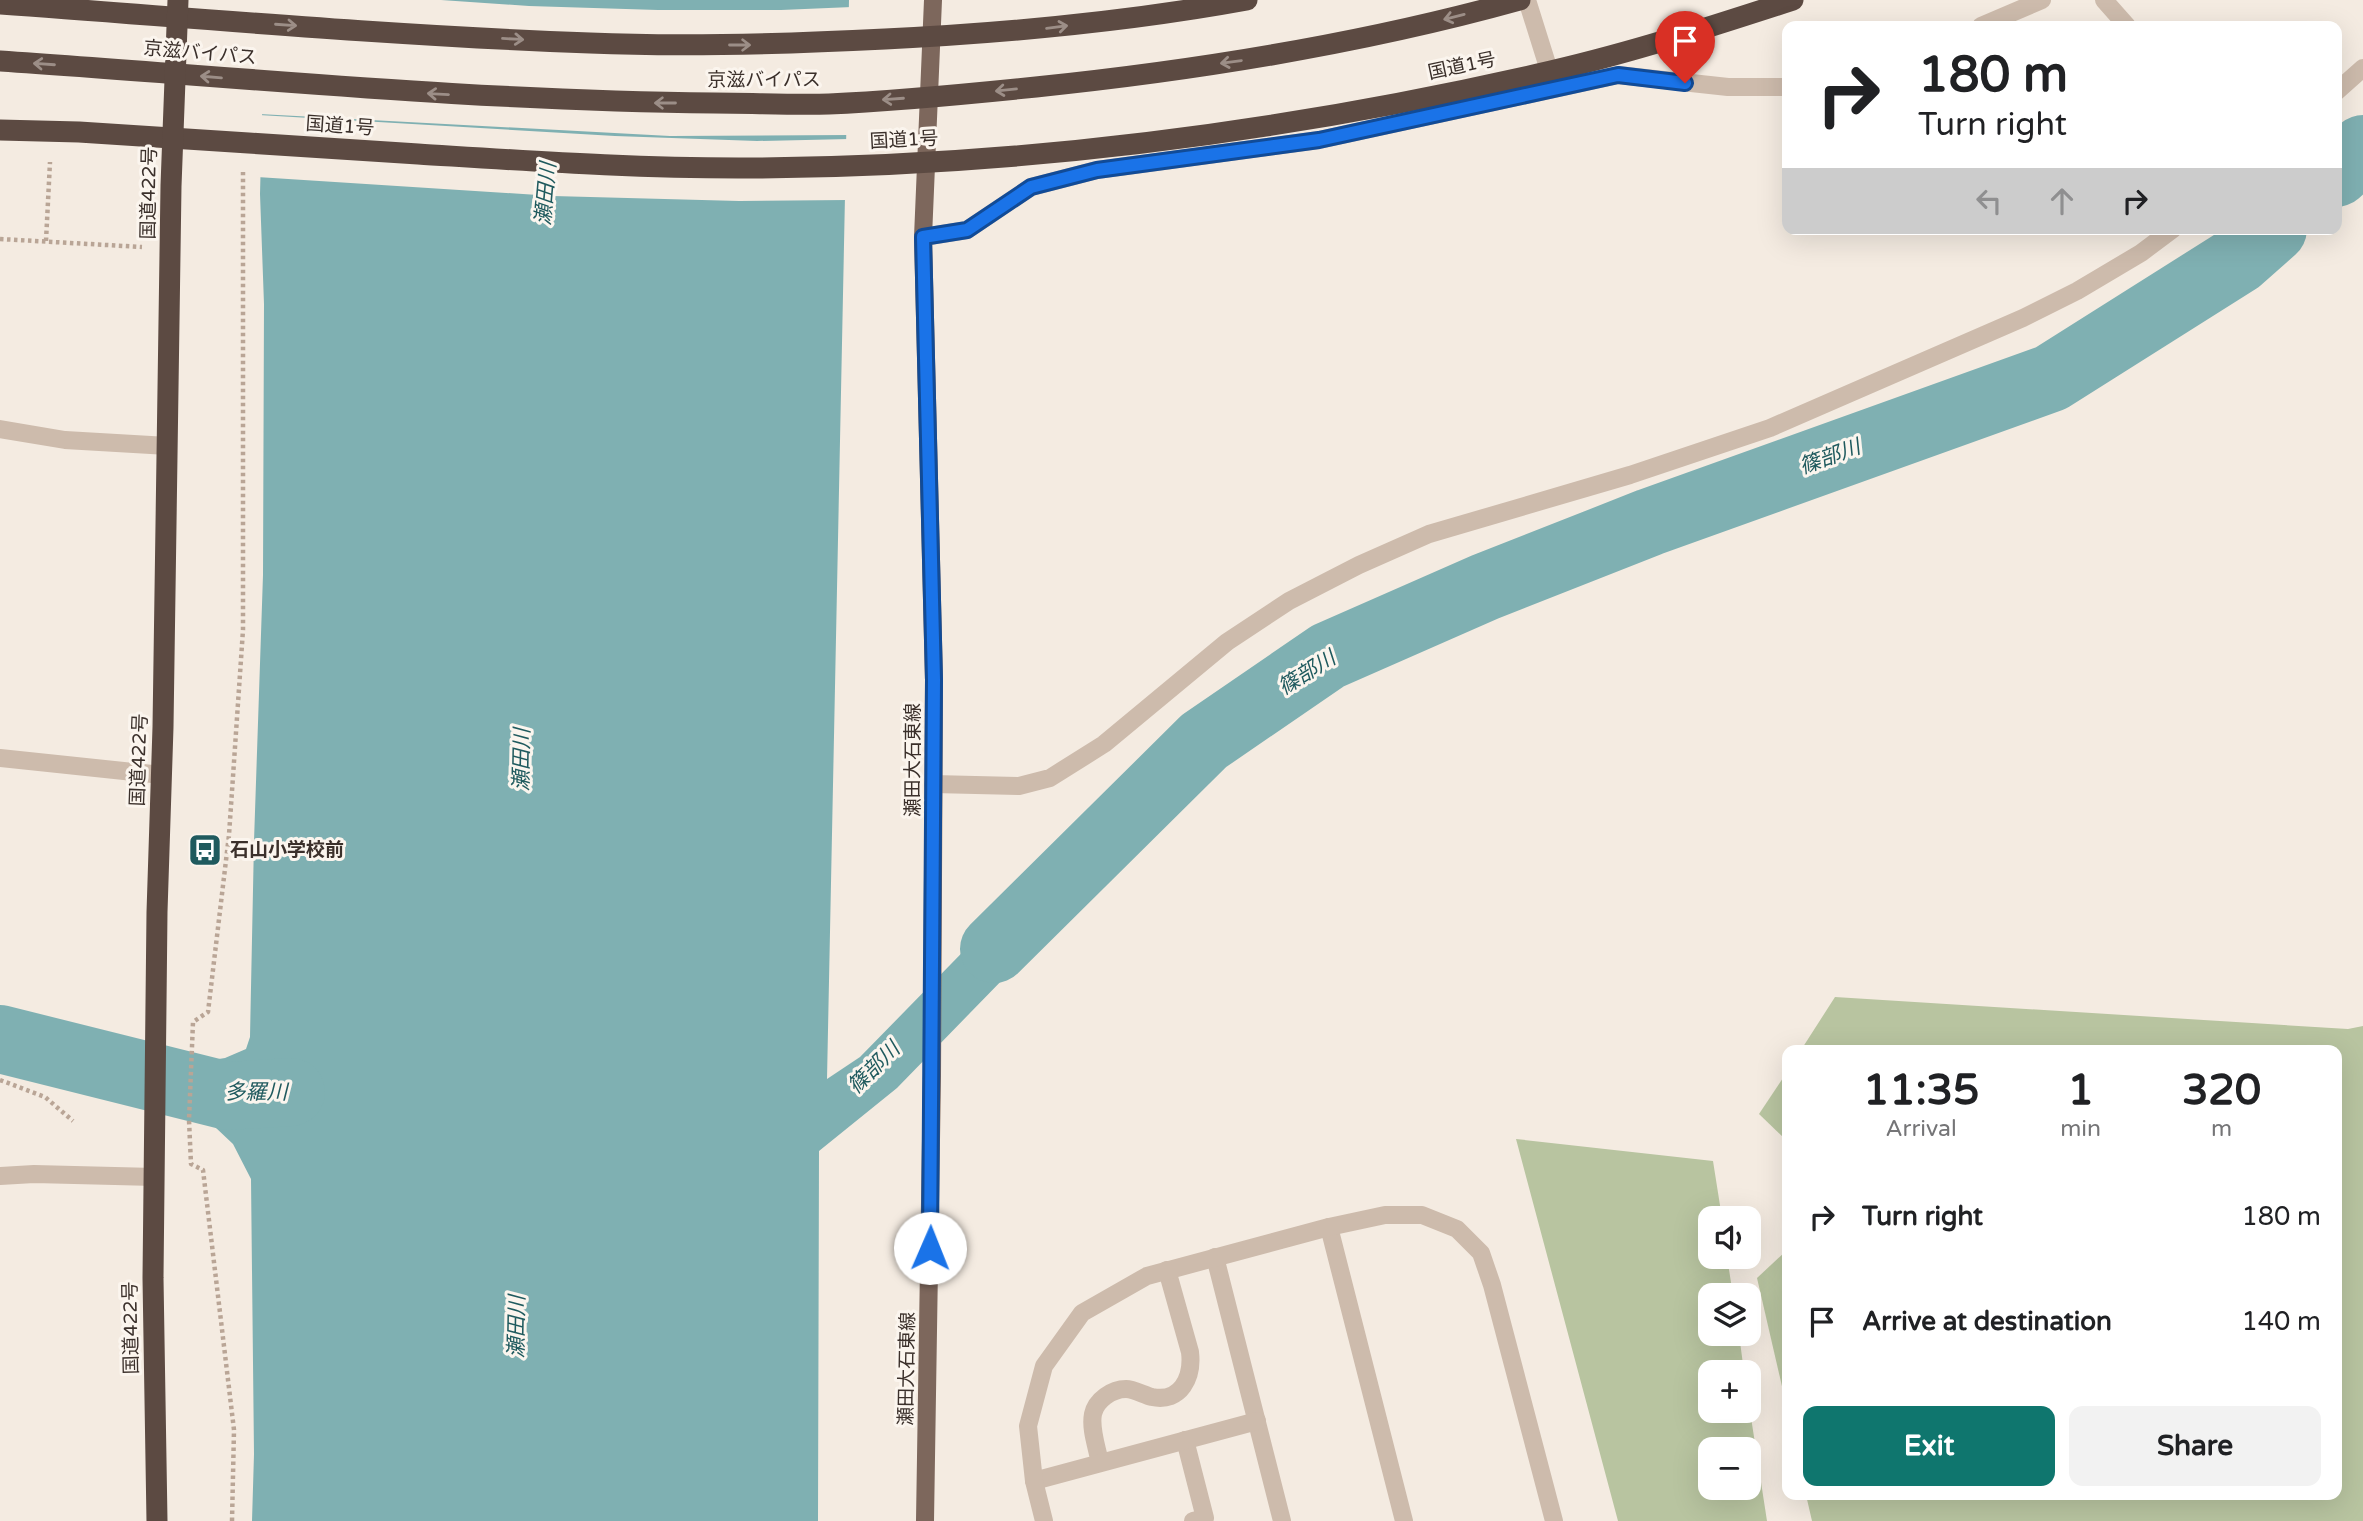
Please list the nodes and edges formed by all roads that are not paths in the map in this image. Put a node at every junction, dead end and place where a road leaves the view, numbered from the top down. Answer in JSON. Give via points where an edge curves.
{"nodes":[{"id":1,"x":178,"y":0,"type":"edge"},
{"id":2,"x":933,"y":0,"type":"edge"},
{"id":3,"x":1247,"y":0,"type":"edge"},
{"id":4,"x":1520,"y":0,"type":"edge"},
{"id":5,"x":1527,"y":0,"type":"edge"},
{"id":6,"x":1793,"y":0,"type":"edge"},
{"id":7,"x":2042,"y":0,"type":"edge"},
{"id":8,"x":2104,"y":0,"type":"edge"},
{"id":9,"x":0,"y":4,"type":"edge"},
{"id":10,"x":1993,"y":21,"type":"edge"},
{"id":11,"x":2123,"y":21,"type":"edge"},
{"id":12,"x":0,"y":61,"type":"edge"},
{"id":13,"x":2363,"y":68,"type":"edge"},
{"id":14,"x":1554,"y":87,"type":"junction"},
{"id":15,"x":1782,"y":87,"type":"edge"},
{"id":16,"x":2342,"y":87,"type":"edge"},
{"id":17,"x":0,"y":130,"type":"edge"},
{"id":18,"x":2165,"y":235,"type":"edge"},
{"id":19,"x":923,"y":237,"type":"junction"},
{"id":20,"x":0,"y":429,"type":"edge"},
{"id":21,"x":168,"y":446,"type":"junction"},
{"id":22,"x":0,"y":758,"type":"edge"},
{"id":23,"x":162,"y":775,"type":"junction"},
{"id":24,"x":933,"y":784,"type":"junction"},
{"id":25,"x":0,"y":1176,"type":"edge"},
{"id":26,"x":155,"y":1177,"type":"junction"},
{"id":27,"x":1329,"y":1227,"type":"junction"},
{"id":28,"x":1215,"y":1257,"type":"junction"},
{"id":29,"x":1167,"y":1270,"type":"junction"},
{"id":30,"x":1257,"y":1420,"type":"junction"},
{"id":31,"x":1185,"y":1440,"type":"junction"},
{"id":32,"x":1100,"y":1462,"type":"junction"},
{"id":33,"x":1034,"y":1481,"type":"junction"},
{"id":34,"x":157,"y":1521,"type":"edge"},
{"id":35,"x":925,"y":1521,"type":"edge"},
{"id":36,"x":1044,"y":1521,"type":"edge"},
{"id":37,"x":1193,"y":1521,"type":"edge"},
{"id":38,"x":1282,"y":1521,"type":"edge"},
{"id":39,"x":1404,"y":1521,"type":"edge"},
{"id":40,"x":1553,"y":1521,"type":"edge"}],
"edges":[{"from":1,"to":21,"type":"highway","name":"国道422号"},
{"from":2,"to":19,"type":"main road","name":"瀬田大石東線"},
{"from":9,"to":3,"type":"highway","name":"京滋バイパス","one_way":true,"via":[[590,43],[774,45],[1047,29]]},
{"from":4,"to":12,"type":"highway","name":"京滋バイパス","one_way":true,"via":[[1280,55],[1098,80],[829,104],[600,102]]},
{"from":5,"to":14,"type":"street"},
{"from":6,"to":17,"type":"highway","name":"国道1号","via":[[1554,70],[1324,116],[1165,141],[954,161],[769,168],[644,166]]},
{"from":7,"to":10,"type":"street"},
{"from":8,"to":11,"type":"street"},
{"from":13,"to":16,"type":"street"},
{"from":14,"to":15,"type":"street","via":[[1618,75],[1728,87]]},
{"from":14,"to":19,"type":"street","via":[[1319,140],[1097,170],[1031,187],[967,230]]},
{"from":18,"to":24,"type":"street","via":[[2077,291],[2023,318],[1770,428],[1429,534],[1359,565],[1289,601],[1227,642],[1104,744],[1050,778],[1019,786]]},
{"from":19,"to":24,"type":"main road","name":"瀬田大石東線"},
{"from":20,"to":21,"type":"street","via":[[65,440]]},
{"from":21,"to":23,"type":"highway","name":"国道422号"},
{"from":22,"to":23,"type":"street"},
{"from":23,"to":26,"type":"highway","name":"国道422号"},
{"from":24,"to":35,"type":"main road","name":"瀬田大石東線"},
{"from":25,"to":26,"type":"street"},
{"from":26,"to":34,"type":"highway","name":"国道422号"},
{"from":27,"to":28,"type":"street"},
{"from":27,"to":39,"type":"street"},
{"from":27,"to":40,"type":"street","via":[[1385,1215],[1422,1215],[1457,1229],[1481,1252]]},
{"from":28,"to":29,"type":"street"},
{"from":28,"to":30,"type":"street"},
{"from":29,"to":32,"type":"street","via":[[1190,1352],[1190,1377],[1170,1397],[1128,1388],[1099,1402],[1093,1428]]},
{"from":29,"to":33,"type":"street","via":[[1147,1276],[1082,1313],[1044,1366],[1028,1426]]},
{"from":30,"to":31,"type":"street"},
{"from":30,"to":38,"type":"street"},
{"from":31,"to":32,"type":"street"},
{"from":31,"to":37,"type":"street","via":[[1205,1518]]},
{"from":32,"to":33,"type":"street"},
{"from":33,"to":36,"type":"street"}]}
